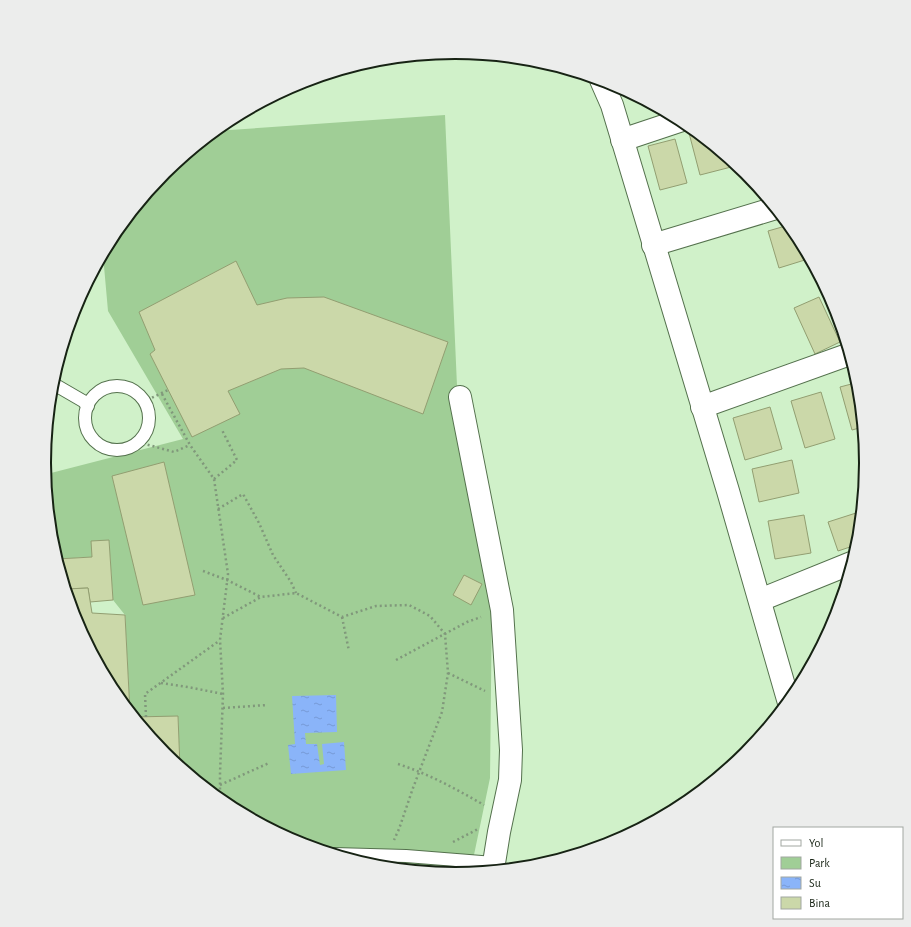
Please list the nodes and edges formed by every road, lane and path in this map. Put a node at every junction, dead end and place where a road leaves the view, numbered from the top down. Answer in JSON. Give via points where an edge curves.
{"nodes":[{"id":1,"x":604,"y":88,"type":"edge"},
{"id":2,"x":673,"y":123,"type":"edge"},
{"id":3,"x":622,"y":140,"type":"junction"},
{"id":4,"x":770,"y":210,"type":"edge"},
{"id":5,"x":654,"y":245,"type":"junction"},
{"id":6,"x":845,"y":356,"type":"edge"},
{"id":7,"x":59,"y":387,"type":"edge"},
{"id":8,"x":168,"y":390,"type":"dead end"},
{"id":9,"x":162,"y":394,"type":"junction"},
{"id":10,"x":460,"y":397,"type":"dead end"},
{"id":11,"x":143,"y":402,"type":"junction"},
{"id":12,"x":88,"y":406,"type":"junction"},
{"id":13,"x":702,"y":407,"type":"junction"},
{"id":14,"x":222,"y":430,"type":"dead end"},
{"id":15,"x":138,"y":442,"type":"junction"},
{"id":16,"x":190,"y":445,"type":"junction"},
{"id":17,"x":214,"y":479,"type":"junction"},
{"id":18,"x":218,"y":509,"type":"junction"},
{"id":19,"x":847,"y":565,"type":"edge"},
{"id":20,"x":203,"y":571,"type":"dead end"},
{"id":21,"x":227,"y":580,"type":"junction"},
{"id":22,"x":296,"y":593,"type":"junction"},
{"id":23,"x":261,"y":597,"type":"junction"},
{"id":24,"x":760,"y":600,"type":"junction"},
{"id":25,"x":502,"y":610,"type":"junction"},
{"id":26,"x":342,"y":617,"type":"junction"},
{"id":27,"x":223,"y":618,"type":"junction"},
{"id":28,"x":445,"y":634,"type":"junction"},
{"id":29,"x":220,"y":640,"type":"junction"},
{"id":30,"x":349,"y":651,"type":"dead end"},
{"id":31,"x":396,"y":660,"type":"dead end"},
{"id":32,"x":448,"y":673,"type":"junction"},
{"id":33,"x":161,"y":683,"type":"junction"},
{"id":34,"x":223,"y":694,"type":"junction"},
{"id":35,"x":787,"y":695,"type":"edge"},
{"id":36,"x":508,"y":703,"type":"junction"},
{"id":37,"x":267,"y":705,"type":"dead end"},
{"id":38,"x":223,"y":708,"type":"junction"},
{"id":39,"x":146,"y":717,"type":"dead end"},
{"id":40,"x":269,"y":763,"type":"dead end"},
{"id":41,"x":398,"y":764,"type":"dead end"},
{"id":42,"x":420,"y":771,"type":"junction"},
{"id":43,"x":220,"y":785,"type":"junction"},
{"id":44,"x":220,"y":792,"type":"edge"},
{"id":45,"x":502,"y":816,"type":"junction"},
{"id":46,"x":453,"y":842,"type":"dead end"},
{"id":47,"x":354,"y":855,"type":"edge"},
{"id":48,"x":395,"y":856,"type":"junction"},
{"id":49,"x":489,"y":866,"type":"edge"},
{"id":50,"x":493,"y":867,"type":"edge"}],
"edges":[{"from":1,"to":3,"type":"street"},
{"from":2,"to":3,"type":"street"},
{"from":3,"to":5,"type":"street"},
{"from":4,"to":5,"type":"street"},
{"from":5,"to":13,"type":"street"},
{"from":6,"to":13,"type":"street"},
{"from":7,"to":12,"type":"lane"},
{"from":8,"to":9,"type":"path"},
{"from":9,"to":11,"type":"path"},
{"from":9,"to":16,"type":"path"},
{"from":10,"to":25,"type":"street"},
{"from":11,"to":12,"type":"lane","via":[[133,391],[114,387],[96,394]]},
{"from":11,"to":15,"type":"lane","via":[[149,416],[148,426]]},
{"from":12,"to":15,"type":"lane","via":[[85,421],[87,431],[100,446],[120,450]]},
{"from":13,"to":24,"type":"street"},
{"from":14,"to":17,"type":"path","via":[[237,460]]},
{"from":15,"to":16,"type":"path","via":[[174,452]]},
{"from":16,"to":17,"type":"path"},
{"from":17,"to":18,"type":"path"},
{"from":18,"to":21,"type":"path"},
{"from":18,"to":22,"type":"path","via":[[243,494],[272,555]]},
{"from":19,"to":24,"type":"street"},
{"from":20,"to":21,"type":"path"},
{"from":21,"to":23,"type":"path"},
{"from":21,"to":27,"type":"path"},
{"from":22,"to":23,"type":"path"},
{"from":22,"to":26,"type":"path"},
{"from":23,"to":27,"type":"path"},
{"from":24,"to":35,"type":"street"},
{"from":25,"to":28,"type":"path","via":[[467,622]]},
{"from":25,"to":36,"type":"street"},
{"from":26,"to":28,"type":"path","via":[[376,606],[409,605],[430,616]]},
{"from":26,"to":30,"type":"path"},
{"from":27,"to":29,"type":"path"},
{"from":28,"to":31,"type":"path"},
{"from":28,"to":32,"type":"path"},
{"from":29,"to":33,"type":"path"},
{"from":29,"to":34,"type":"path"},
{"from":32,"to":36,"type":"path"},
{"from":32,"to":42,"type":"path","via":[[442,712]]},
{"from":33,"to":34,"type":"path"},
{"from":33,"to":39,"type":"path","via":[[145,694]]},
{"from":34,"to":38,"type":"path"},
{"from":36,"to":45,"type":"street","via":[[510,780]]},
{"from":37,"to":38,"type":"path"},
{"from":38,"to":43,"type":"path"},
{"from":40,"to":43,"type":"path"},
{"from":41,"to":42,"type":"path"},
{"from":42,"to":45,"type":"path"},
{"from":42,"to":48,"type":"path","via":[[400,829],[392,843]]},
{"from":43,"to":44,"type":"path"},
{"from":45,"to":46,"type":"path"},
{"from":45,"to":50,"type":"street"},
{"from":47,"to":48,"type":"lane"},
{"from":48,"to":49,"type":"lane"}]}
